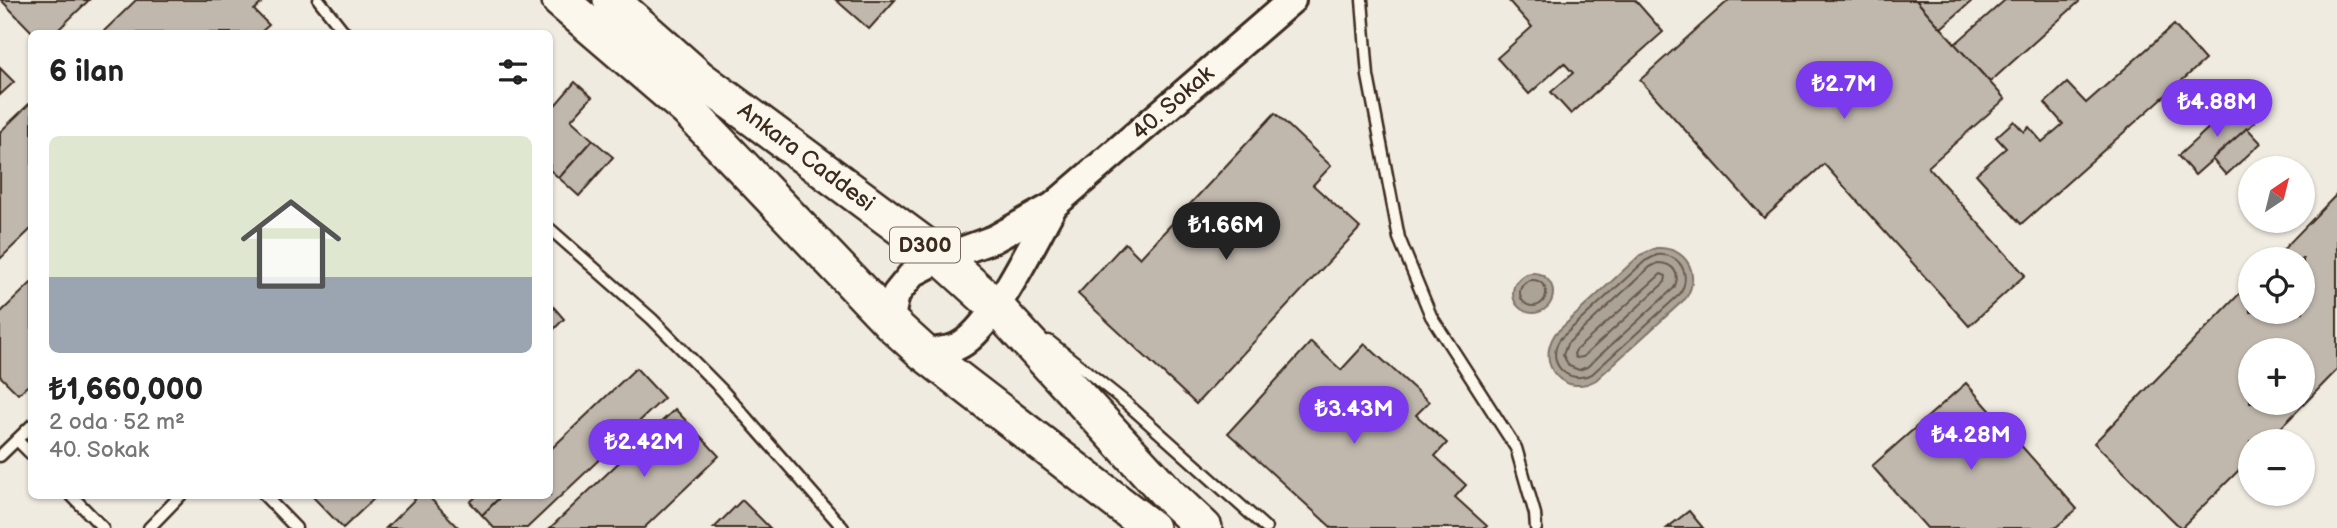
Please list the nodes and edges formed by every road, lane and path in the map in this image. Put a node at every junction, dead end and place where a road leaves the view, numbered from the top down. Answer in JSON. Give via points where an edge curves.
{"nodes":[{"id":1,"x":319,"y":0,"type":"edge"},
{"id":2,"x":560,"y":0,"type":"edge"},
{"id":3,"x":611,"y":0,"type":"edge"},
{"id":4,"x":1292,"y":0,"type":"edge"},
{"id":5,"x":1362,"y":0,"type":"edge"},
{"id":6,"x":343,"y":30,"type":"edge"},
{"id":7,"x":1053,"y":206,"type":"junction"},
{"id":8,"x":553,"y":232,"type":"edge"},
{"id":9,"x":942,"y":258,"type":"junction"},
{"id":10,"x":996,"y":307,"type":"junction"},
{"id":11,"x":890,"y":322,"type":"junction"},
{"id":12,"x":924,"y":353,"type":"junction"},
{"id":13,"x":28,"y":429,"type":"edge"},
{"id":14,"x":17,"y":440,"type":"junction"},
{"id":15,"x":28,"y":451,"type":"edge"},
{"id":16,"x":0,"y":456,"type":"edge"},
{"id":17,"x":75,"y":499,"type":"edge"},
{"id":18,"x":177,"y":499,"type":"edge"},
{"id":19,"x":268,"y":499,"type":"edge"},
{"id":20,"x":103,"y":528,"type":"edge"},
{"id":21,"x":149,"y":528,"type":"edge"},
{"id":22,"x":296,"y":528,"type":"edge"},
{"id":23,"x":844,"y":528,"type":"edge"},
{"id":24,"x":1151,"y":528,"type":"edge"},
{"id":25,"x":1204,"y":528,"type":"edge"},
{"id":26,"x":1266,"y":528,"type":"edge"},
{"id":27,"x":1536,"y":528,"type":"edge"}],
"edges":[{"from":1,"to":6,"type":"lane"},
{"from":2,"to":11,"type":"highway","name":"Ankara Caddesi","via":[[687,109]]},
{"from":3,"to":9,"type":"highway","name":"Ankara Caddesi","number":"D300","via":[[699,78]]},
{"from":4,"to":7,"type":"street","name":"40. Sokak"},
{"from":5,"to":27,"type":"lane","via":[[1368,76],[1399,238],[1431,316],[1516,448]]},
{"from":7,"to":9,"type":"street","via":[[994,239]]},
{"from":7,"to":10,"type":"street"},
{"from":8,"to":23,"type":"lane","via":[[652,318]]},
{"from":9,"to":10,"type":"highway","name":"Ankara Caddesi","number":"D300"},
{"from":9,"to":11,"type":"street","via":[[904,283],[896,294]]},
{"from":10,"to":12,"type":"street","via":[[974,336],[956,348]]},
{"from":10,"to":25,"type":"highway","name":"Ankara Caddesi","number":"D300"},
{"from":10,"to":26,"type":"lane","via":[[1047,339],[1125,402]]},
{"from":11,"to":12,"type":"highway","name":"Ankara Caddesi"},
{"from":12,"to":24,"type":"highway","name":"Ankara Caddesi"},
{"from":13,"to":14,"type":"lane"},
{"from":14,"to":15,"type":"lane"},
{"from":14,"to":16,"type":"lane"},
{"from":17,"to":20,"type":"lane"},
{"from":18,"to":21,"type":"lane"},
{"from":19,"to":22,"type":"lane"}]}
